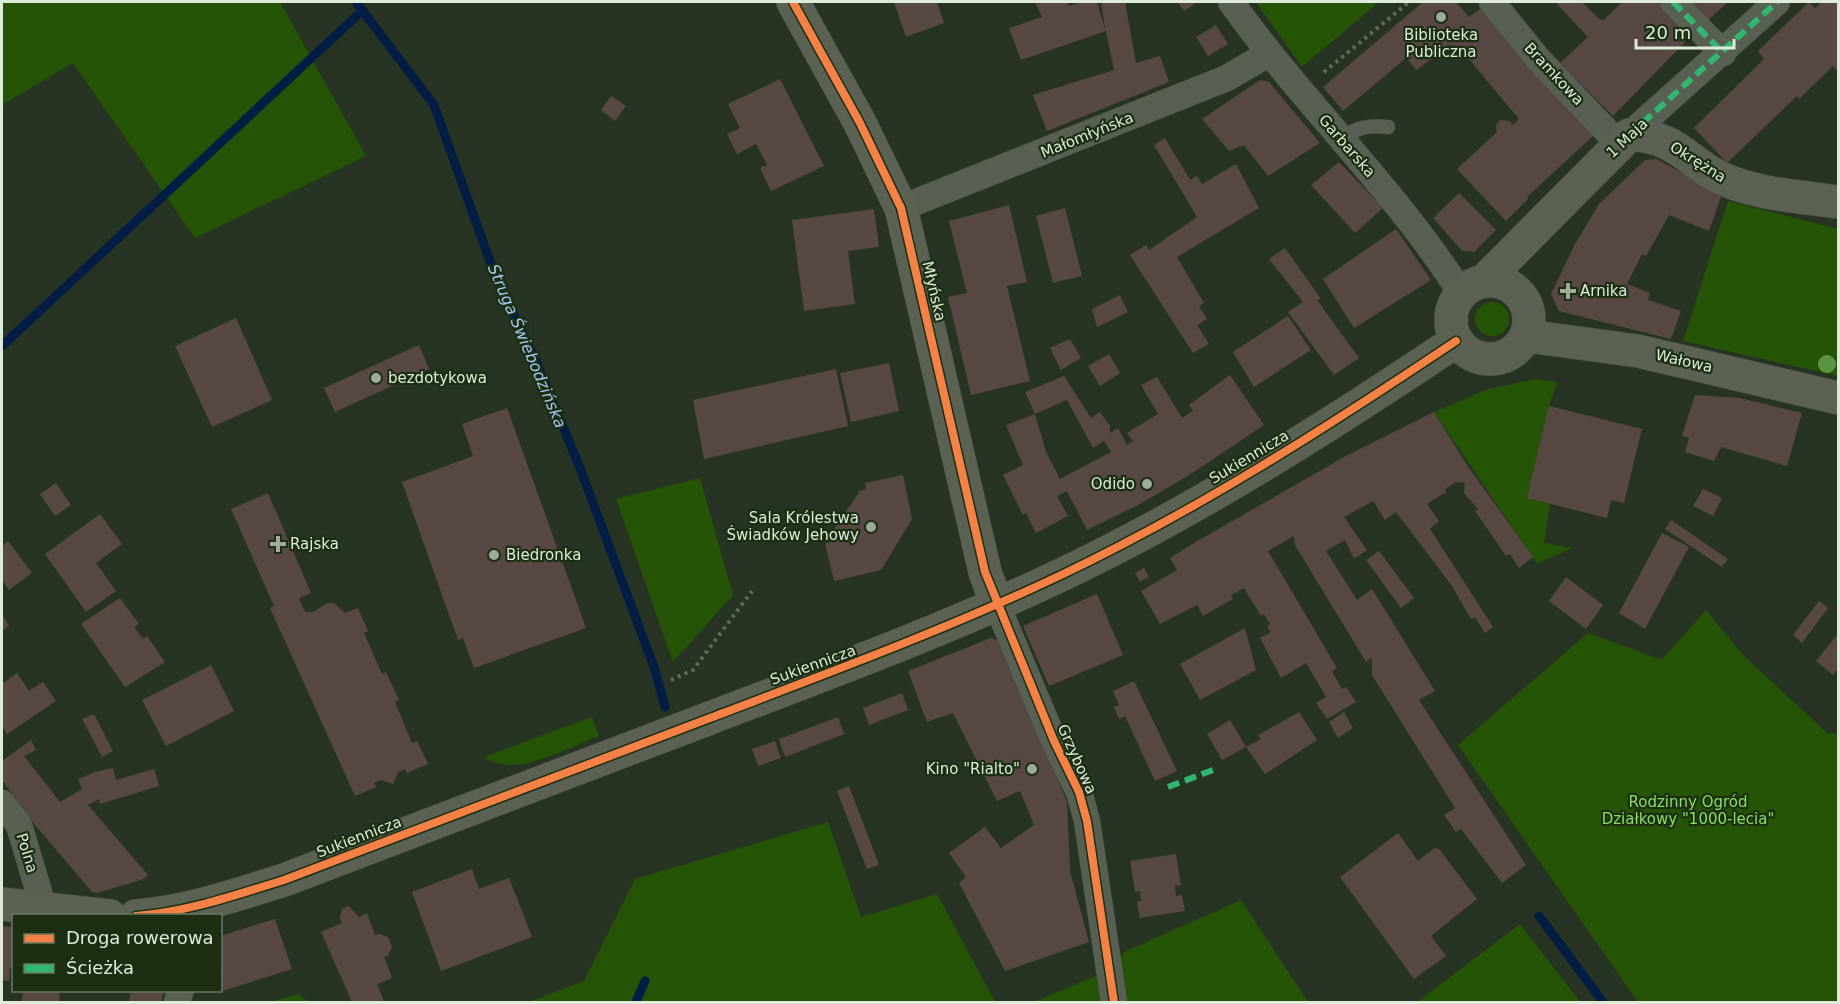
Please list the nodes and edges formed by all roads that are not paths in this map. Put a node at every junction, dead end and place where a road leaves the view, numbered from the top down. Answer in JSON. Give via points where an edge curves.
{"nodes":[{"id":1,"x":793,"y":2,"type":"edge"},
{"id":2,"x":1231,"y":2,"type":"edge"},
{"id":3,"x":1492,"y":2,"type":"edge"},
{"id":4,"x":1672,"y":2,"type":"edge"},
{"id":5,"x":1777,"y":2,"type":"edge"},
{"id":6,"x":1728,"y":49,"type":"junction"},
{"id":7,"x":1269,"y":54,"type":"junction"},
{"id":8,"x":1388,"y":127,"type":"dead end"},
{"id":9,"x":1341,"y":140,"type":"junction"},
{"id":10,"x":1624,"y":140,"type":"junction"},
{"id":11,"x":1839,"y":202,"type":"edge"},
{"id":12,"x":901,"y":208,"type":"junction"},
{"id":13,"x":1472,"y":287,"type":"junction"},
{"id":14,"x":1527,"y":336,"type":"junction"},
{"id":15,"x":1456,"y":341,"type":"junction"},
{"id":16,"x":1839,"y":398,"type":"edge"},
{"id":17,"x":997,"y":605,"type":"junction"},
{"id":18,"x":2,"y":803,"type":"edge"},
{"id":19,"x":2,"y":904,"type":"edge"},
{"id":20,"x":44,"y":909,"type":"junction"},
{"id":21,"x":190,"y":911,"type":"edge"},
{"id":22,"x":99,"y":914,"type":"edge"},
{"id":23,"x":150,"y":914,"type":"edge"},
{"id":24,"x":1114,"y":1002,"type":"edge"}],
"edges":[{"from":1,"to":12,"type":"street","name":"Młyńska","via":[[860,123]]},
{"from":2,"to":7,"type":"street","name":"Garbarska"},
{"from":3,"to":10,"type":"street","name":"Bramkowa","via":[[1538,59]]},
{"from":4,"to":6,"type":"street"},
{"from":5,"to":6,"type":"street","name":"1 Maja"},
{"from":6,"to":10,"type":"street","name":"1 Maja"},
{"from":7,"to":9,"type":"street","name":"Garbarska"},
{"from":7,"to":12,"type":"street","name":"Małomłyńska","via":[[1227,78]]},
{"from":8,"to":9,"type":"lane","via":[[1354,129]]},
{"from":9,"to":13,"type":"street","name":"Garbarska","via":[[1431,246]]},
{"from":10,"to":11,"type":"street","name":"Okrężna","via":[[1650,135],[1673,144],[1706,170],[1732,183]]},
{"from":10,"to":13,"type":"street","name":"1 Maja"},
{"from":12,"to":17,"type":"street","name":"Młyńska","via":[[985,572]]},
{"from":13,"to":14,"type":"street","via":[[1493,280],[1517,292],[1529,314]]},
{"from":13,"to":15,"type":"street","via":[[1451,313]]},
{"from":14,"to":15,"type":"street","via":[[1508,356],[1495,360],[1482,359]]},
{"from":14,"to":16,"type":"street","name":"Wałowa","via":[[1649,353]]},
{"from":15,"to":17,"type":"street","name":"Sukiennicza","via":[[1232,483],[1101,555]]},
{"from":17,"to":21,"type":"street","name":"Sukiennicza","via":[[836,671],[284,880]]},
{"from":17,"to":24,"type":"street","name":"Grzybowa","via":[[1079,792],[1087,821]]},
{"from":18,"to":20,"type":"street","name":"Polna","via":[[19,825]]},
{"from":19,"to":20,"type":"street"},
{"from":20,"to":22,"type":"street"},
{"from":21,"to":23,"type":"street","name":"Sukiennicza"}]}
